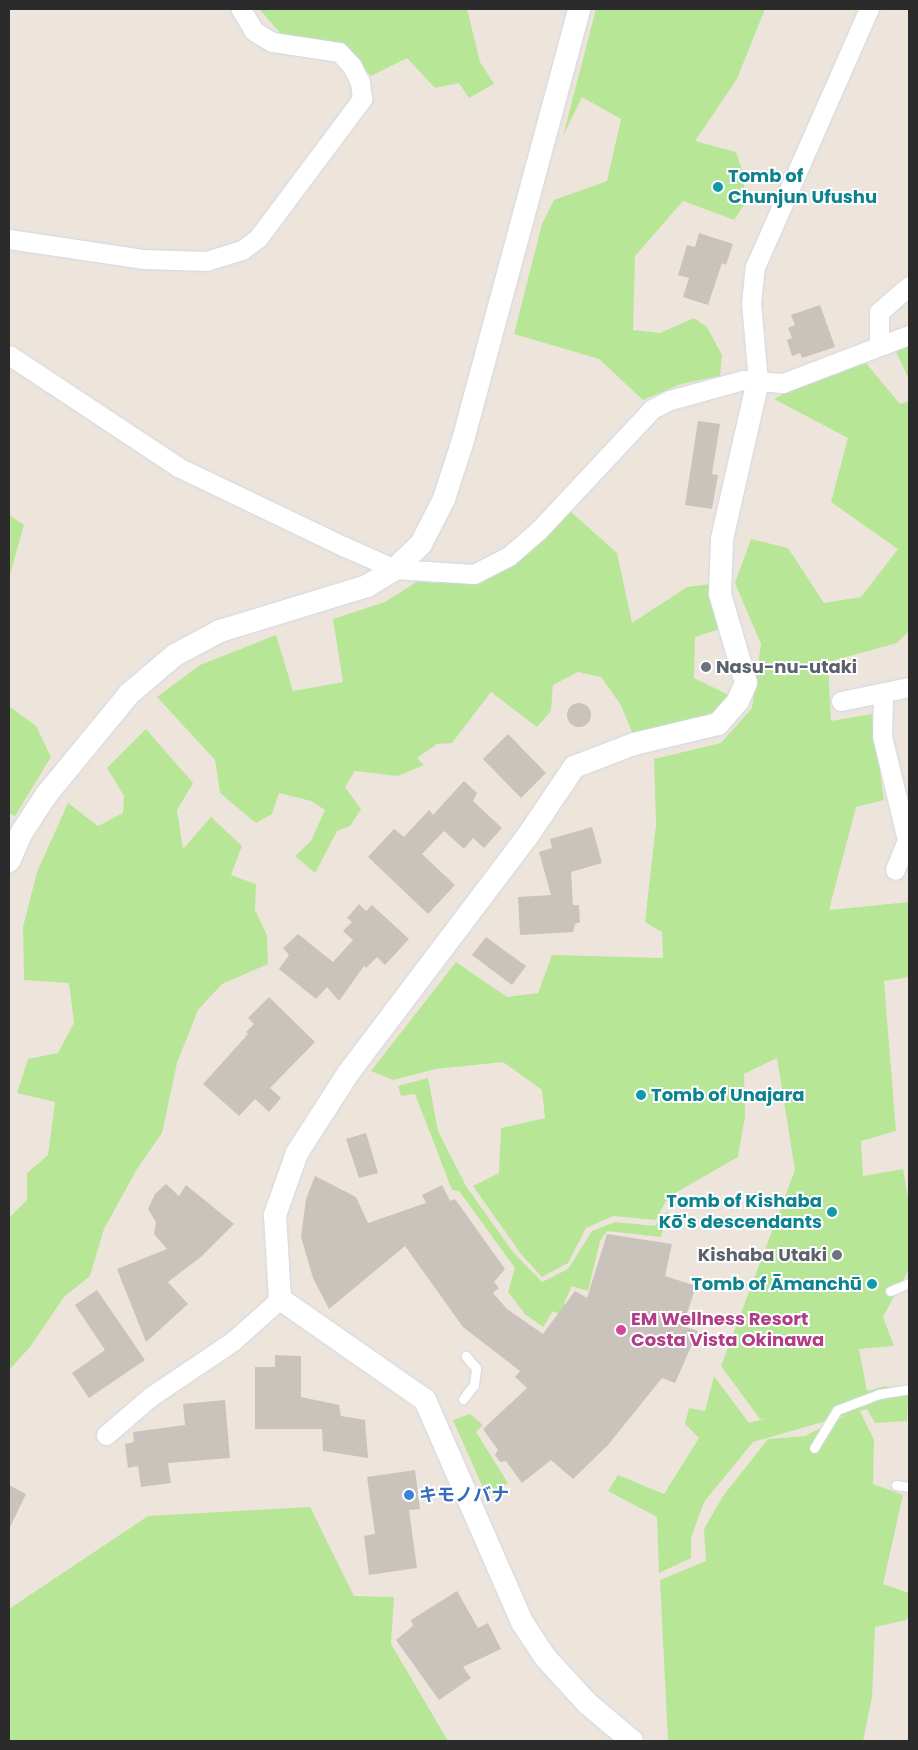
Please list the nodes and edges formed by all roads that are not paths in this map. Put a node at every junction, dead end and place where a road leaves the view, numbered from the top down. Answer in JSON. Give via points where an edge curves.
{"nodes":[{"id":1,"x":242,"y":9,"type":"edge"},
{"id":2,"x":579,"y":9,"type":"edge"},
{"id":3,"x":869,"y":9,"type":"edge"},
{"id":4,"x":9,"y":239,"type":"edge"},
{"id":5,"x":909,"y":286,"type":"edge"},
{"id":6,"x":909,"y":334,"type":"edge"},
{"id":7,"x":879,"y":346,"type":"junction"},
{"id":8,"x":9,"y":355,"type":"edge"},
{"id":9,"x":758,"y":381,"type":"junction"},
{"id":10,"x":395,"y":569,"type":"junction"},
{"id":11,"x":909,"y":688,"type":"edge"},
{"id":12,"x":883,"y":693,"type":"junction"},
{"id":13,"x":841,"y":701,"type":"dead end"},
{"id":14,"x":9,"y":861,"type":"edge"},
{"id":15,"x":896,"y":870,"type":"dead end"},
{"id":16,"x":909,"y":1282,"type":"edge"},
{"id":17,"x":890,"y":1291,"type":"dead end"},
{"id":18,"x":280,"y":1300,"type":"junction"},
{"id":19,"x":466,"y":1356,"type":"dead end"},
{"id":20,"x":909,"y":1389,"type":"edge"},
{"id":21,"x":463,"y":1400,"type":"dead end"},
{"id":22,"x":106,"y":1435,"type":"dead end"},
{"id":23,"x":814,"y":1448,"type":"dead end"},
{"id":24,"x":896,"y":1485,"type":"dead end"},
{"id":25,"x":909,"y":1487,"type":"edge"},
{"id":26,"x":632,"y":1741,"type":"edge"}],
"edges":[{"from":1,"to":4,"type":"street","via":[[254,31],[272,42],[340,52],[360,82],[362,99],[258,238],[242,250],[206,261],[143,259]]},
{"from":2,"to":10,"type":"street","via":[[444,499],[421,544]]},
{"from":3,"to":9,"type":"street","via":[[756,267],[751,302]]},
{"from":5,"to":7,"type":"street","via":[[879,312]]},
{"from":6,"to":7,"type":"street"},
{"from":7,"to":9,"type":"street","via":[[783,383]]},
{"from":8,"to":10,"type":"street","via":[[178,467]]},
{"from":9,"to":10,"type":"street","via":[[743,380],[670,400],[652,410],[538,531],[509,556],[474,574]]},
{"from":9,"to":18,"type":"street","via":[[722,539],[720,594],[746,683],[738,701],[718,724],[634,744],[574,767],[529,834],[349,1072],[297,1153],[275,1215]]},
{"from":10,"to":14,"type":"street","via":[[367,586],[220,631],[175,655],[129,694],[47,794],[22,832]]},
{"from":11,"to":12,"type":"street"},
{"from":12,"to":13,"type":"street"},
{"from":12,"to":15,"type":"street","via":[[882,736],[907,840]]},
{"from":16,"to":17,"type":"lane"},
{"from":18,"to":22,"type":"street","via":[[233,1341],[150,1397]]},
{"from":18,"to":26,"type":"street","via":[[426,1400],[522,1622],[545,1657],[588,1704]]},
{"from":19,"to":21,"type":"lane","via":[[476,1368],[474,1384]]},
{"from":20,"to":23,"type":"lane","via":[[879,1394],[836,1410]]},
{"from":24,"to":25,"type":"lane"}]}
